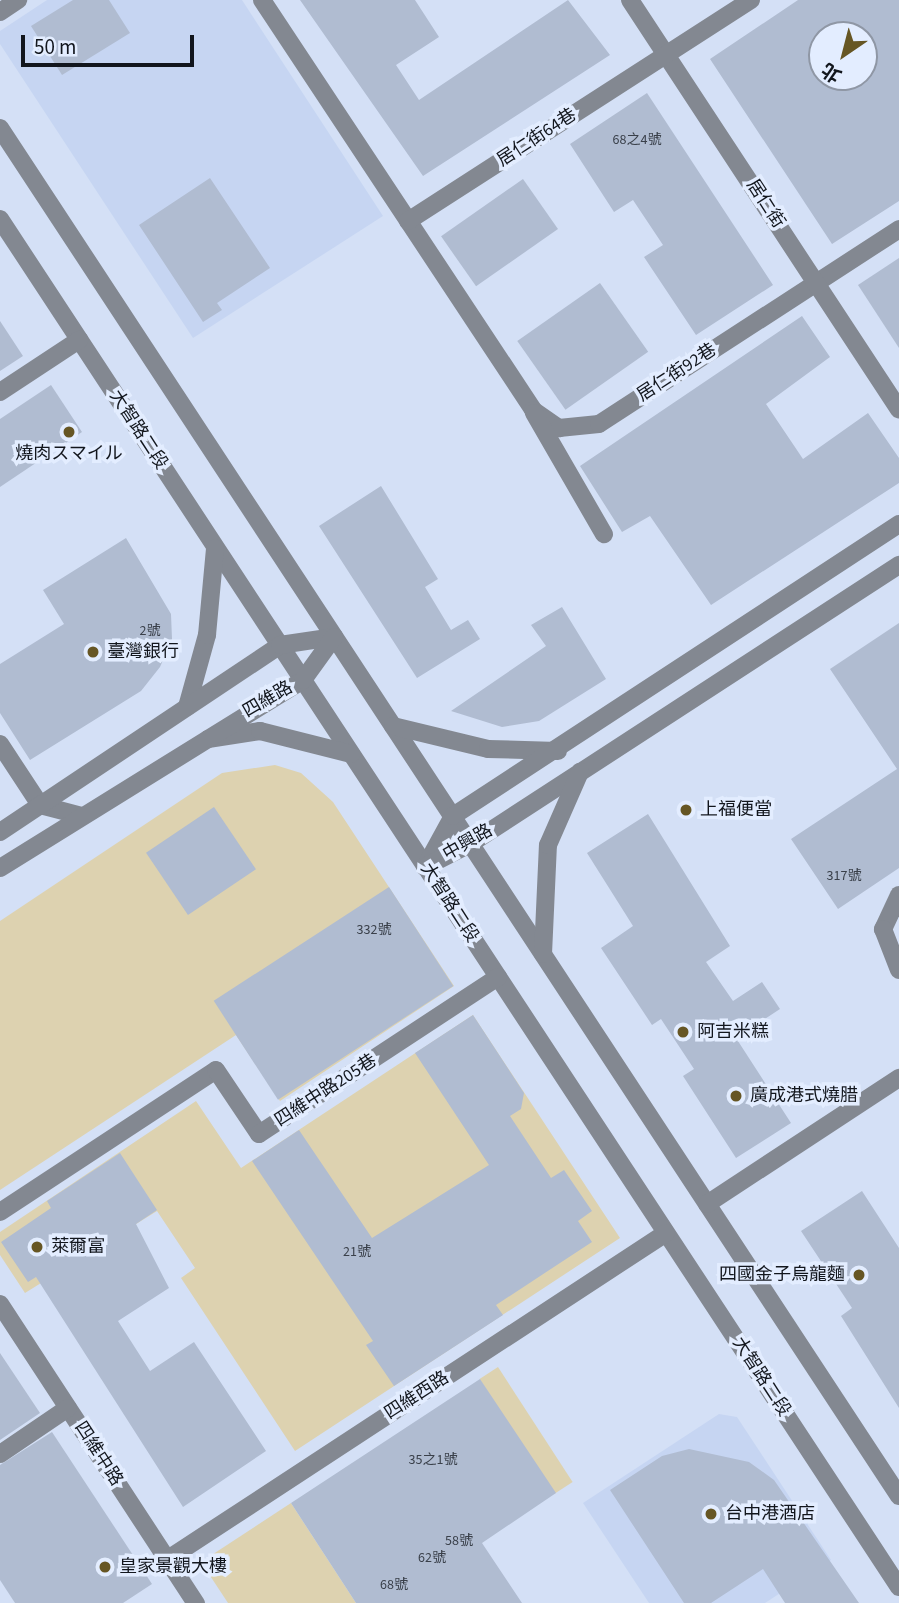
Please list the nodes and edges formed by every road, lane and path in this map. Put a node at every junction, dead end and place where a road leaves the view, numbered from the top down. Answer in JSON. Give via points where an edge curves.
{"nodes":[{"id":1,"x":18,"y":0,"type":"edge"},
{"id":2,"x":262,"y":0,"type":"edge"},
{"id":3,"x":630,"y":0,"type":"edge"},
{"id":4,"x":751,"y":0,"type":"edge"},
{"id":5,"x":0,"y":12,"type":"edge"},
{"id":6,"x":666,"y":55,"type":"junction"},
{"id":7,"x":0,"y":128,"type":"edge"},
{"id":8,"x":0,"y":219,"type":"edge"},
{"id":9,"x":408,"y":220,"type":"junction"},
{"id":10,"x":899,"y":229,"type":"edge"},
{"id":11,"x":816,"y":283,"type":"junction"},
{"id":12,"x":79,"y":340,"type":"junction"},
{"id":13,"x":0,"y":392,"type":"edge"},
{"id":14,"x":899,"y":409,"type":"edge"},
{"id":15,"x":533,"y":410,"type":"junction"},
{"id":16,"x":899,"y":524,"type":"edge"},
{"id":17,"x":604,"y":534,"type":"dead end"},
{"id":18,"x":215,"y":548,"type":"junction"},
{"id":19,"x":899,"y":565,"type":"edge"},
{"id":20,"x":334,"y":637,"type":"junction"},
{"id":21,"x":280,"y":645,"type":"junction"},
{"id":22,"x":303,"y":680,"type":"junction"},
{"id":23,"x":187,"y":707,"type":"junction"},
{"id":24,"x":393,"y":726,"type":"junction"},
{"id":25,"x":198,"y":740,"type":"junction"},
{"id":26,"x":0,"y":744,"type":"edge"},
{"id":27,"x":558,"y":751,"type":"junction"},
{"id":28,"x":351,"y":754,"type":"junction"},
{"id":29,"x":580,"y":772,"type":"junction"},
{"id":30,"x":40,"y":805,"type":"junction"},
{"id":31,"x":82,"y":816,"type":"junction"},
{"id":32,"x":453,"y":816,"type":"junction"},
{"id":33,"x":0,"y":832,"type":"edge"},
{"id":34,"x":470,"y":844,"type":"junction"},
{"id":35,"x":425,"y":867,"type":"junction"},
{"id":36,"x":0,"y":868,"type":"edge"},
{"id":37,"x":899,"y":895,"type":"edge"},
{"id":38,"x":543,"y":954,"type":"junction"},
{"id":39,"x":899,"y":970,"type":"edge"},
{"id":40,"x":498,"y":977,"type":"junction"},
{"id":41,"x":899,"y":1078,"type":"edge"},
{"id":42,"x":707,"y":1204,"type":"junction"},
{"id":43,"x":0,"y":1212,"type":"edge"},
{"id":44,"x":666,"y":1233,"type":"junction"},
{"id":45,"x":0,"y":1304,"type":"edge"},
{"id":46,"x":68,"y":1408,"type":"junction"},
{"id":47,"x":0,"y":1454,"type":"edge"},
{"id":48,"x":899,"y":1496,"type":"edge"},
{"id":49,"x":168,"y":1559,"type":"junction"},
{"id":50,"x":899,"y":1587,"type":"edge"},
{"id":51,"x":196,"y":1603,"type":"edge"}],
"edges":[{"from":1,"to":5,"type":"street"},
{"from":2,"to":9,"type":"street","name":"居仁街92巷"},
{"from":3,"to":6,"type":"street","name":"居仁街"},
{"from":4,"to":6,"type":"street","name":"居仁街64巷"},
{"from":6,"to":9,"type":"street","name":"居仁街64巷"},
{"from":6,"to":11,"type":"street","name":"居仁街"},
{"from":7,"to":20,"type":"street"},
{"from":8,"to":12,"type":"street","name":"大智路二段"},
{"from":9,"to":15,"type":"street","name":"居仁街92巷"},
{"from":10,"to":11,"type":"street","name":"居仁街92巷"},
{"from":11,"to":14,"type":"street","name":"居仁街"},
{"from":11,"to":15,"type":"street","name":"居仁街92巷","via":[[589,428],[559,428]]},
{"from":12,"to":13,"type":"street"},
{"from":12,"to":18,"type":"street","name":"大智路二段"},
{"from":15,"to":17,"type":"street","name":"居仁街92巷"},
{"from":16,"to":27,"type":"street","name":"中興路"},
{"from":18,"to":21,"type":"street","name":"大智路二段"},
{"from":18,"to":23,"type":"street","via":[[207,635]]},
{"from":19,"to":29,"type":"street","name":"中興路"},
{"from":20,"to":21,"type":"street"},
{"from":20,"to":22,"type":"street","name":"四維路"},
{"from":20,"to":24,"type":"street"},
{"from":21,"to":22,"type":"street","name":"大智路二段"},
{"from":21,"to":23,"type":"street"},
{"from":22,"to":25,"type":"street","name":"四維路"},
{"from":22,"to":28,"type":"street","name":"大智路二段"},
{"from":23,"to":30,"type":"street"},
{"from":24,"to":27,"type":"street","via":[[488,749]]},
{"from":24,"to":32,"type":"street"},
{"from":25,"to":28,"type":"street","via":[[260,731]]},
{"from":25,"to":31,"type":"street","name":"四維路"},
{"from":26,"to":30,"type":"street"},
{"from":27,"to":32,"type":"street","name":"中興路"},
{"from":28,"to":35,"type":"street","name":"大智路二段"},
{"from":29,"to":34,"type":"street","name":"中興路"},
{"from":29,"to":38,"type":"street","via":[[548,845]]},
{"from":30,"to":31,"type":"street"},
{"from":30,"to":33,"type":"street"},
{"from":31,"to":36,"type":"street","name":"四維路"},
{"from":32,"to":34,"type":"street"},
{"from":32,"to":35,"type":"street","name":"中興路"},
{"from":34,"to":35,"type":"street","name":"中興路"},
{"from":34,"to":38,"type":"street"},
{"from":35,"to":40,"type":"street","name":"大智路二段"},
{"from":37,"to":39,"type":"street","via":[[883,929]]},
{"from":38,"to":42,"type":"street"},
{"from":40,"to":43,"type":"street","name":"四維中路205巷","via":[[259,1134],[216,1070]]},
{"from":40,"to":44,"type":"street","name":"大智路二段"},
{"from":41,"to":42,"type":"street"},
{"from":42,"to":48,"type":"street"},
{"from":44,"to":49,"type":"street","name":"四維西路"},
{"from":44,"to":50,"type":"street","name":"大智路二段"},
{"from":45,"to":46,"type":"street","name":"四維中路"},
{"from":46,"to":47,"type":"street"},
{"from":46,"to":49,"type":"street","name":"四維中路"},
{"from":49,"to":51,"type":"street","name":"四維中路"}]}
